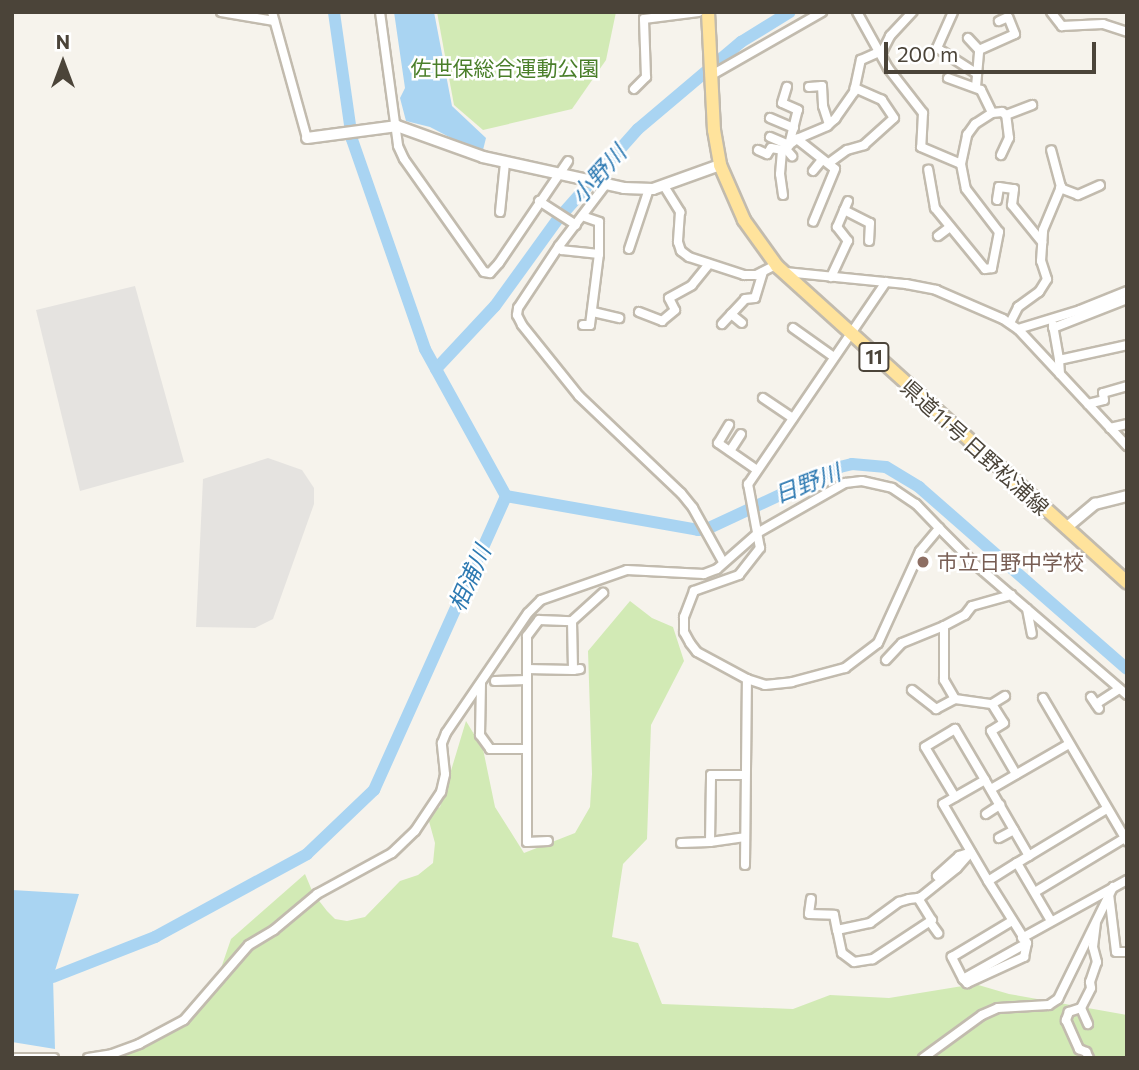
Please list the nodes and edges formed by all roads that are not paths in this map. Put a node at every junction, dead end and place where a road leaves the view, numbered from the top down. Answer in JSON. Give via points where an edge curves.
{"nodes":[{"id":1,"x":221,"y":12,"type":"edge"},
{"id":2,"x":380,"y":12,"type":"edge"},
{"id":3,"x":699,"y":12,"type":"edge"},
{"id":4,"x":708,"y":12,"type":"edge"},
{"id":5,"x":822,"y":12,"type":"edge"},
{"id":6,"x":857,"y":12,"type":"edge"},
{"id":7,"x":912,"y":12,"type":"edge"},
{"id":8,"x":953,"y":12,"type":"edge"},
{"id":9,"x":1051,"y":12,"type":"edge"},
{"id":10,"x":237,"y":13,"type":"edge"},
{"id":11,"x":273,"y":16,"type":"edge"},
{"id":12,"x":999,"y":21,"type":"dead end"},
{"id":13,"x":1127,"y":32,"type":"edge"},
{"id":14,"x":968,"y":38,"type":"dead end"},
{"id":15,"x":979,"y":50,"type":"junction"},
{"id":16,"x":879,"y":52,"type":"junction"},
{"id":17,"x":976,"y":74,"type":"junction"},
{"id":18,"x":710,"y":76,"type":"junction"},
{"id":19,"x":948,"y":78,"type":"dead end"},
{"id":20,"x":787,"y":86,"type":"dead end"},
{"id":21,"x":809,"y":86,"type":"dead end"},
{"id":22,"x":976,"y":87,"type":"junction"},
{"id":23,"x":855,"y":88,"type":"junction"},
{"id":24,"x":634,"y":89,"type":"dead end"},
{"id":25,"x":1032,"y":105,"type":"dead end"},
{"id":26,"x":992,"y":113,"type":"junction"},
{"id":27,"x":1006,"y":116,"type":"junction"},
{"id":28,"x":770,"y":118,"type":"dead end"},
{"id":29,"x":829,"y":124,"type":"junction"},
{"id":30,"x":395,"y":126,"type":"junction"},
{"id":31,"x":794,"y":128,"type":"junction"},
{"id":32,"x":770,"y":136,"type":"dead end"},
{"id":33,"x":311,"y":138,"type":"joint"},
{"id":34,"x":797,"y":139,"type":"junction"},
{"id":35,"x":786,"y":148,"type":"junction"},
{"id":36,"x":758,"y":150,"type":"dead end"},
{"id":37,"x":1051,"y":150,"type":"dead end"},
{"id":38,"x":1001,"y":155,"type":"dead end"},
{"id":39,"x":792,"y":156,"type":"dead end"},
{"id":40,"x":568,"y":161,"type":"dead end"},
{"id":41,"x":826,"y":162,"type":"junction"},
{"id":42,"x":505,"y":163,"type":"junction"},
{"id":43,"x":961,"y":163,"type":"junction"},
{"id":44,"x":720,"y":166,"type":"junction"},
{"id":45,"x":813,"y":171,"type":"dead end"},
{"id":46,"x":558,"y":173,"type":"junction"},
{"id":47,"x":926,"y":174,"type":"dead end"},
{"id":48,"x":604,"y":183,"type":"junction"},
{"id":49,"x":1100,"y":185,"type":"dead end"},
{"id":50,"x":664,"y":186,"type":"junction"},
{"id":51,"x":1060,"y":188,"type":"junction"},
{"id":52,"x":649,"y":189,"type":"junction"},
{"id":53,"x":783,"y":195,"type":"dead end"},
{"id":54,"x":997,"y":200,"type":"dead end"},
{"id":55,"x":539,"y":201,"type":"junction"},
{"id":56,"x":848,"y":201,"type":"dead end"},
{"id":57,"x":844,"y":211,"type":"junction"},
{"id":58,"x":500,"y":212,"type":"dead end"},
{"id":59,"x":582,"y":216,"type":"junction"},
{"id":60,"x":814,"y":222,"type":"dead end"},
{"id":61,"x":575,"y":224,"type":"junction"},
{"id":62,"x":950,"y":227,"type":"junction"},
{"id":63,"x":938,"y":236,"type":"dead end"},
{"id":64,"x":869,"y":241,"type":"dead end"},
{"id":65,"x":1042,"y":242,"type":"junction"},
{"id":66,"x":559,"y":246,"type":"junction"},
{"id":67,"x":629,"y":249,"type":"dead end"},
{"id":68,"x":599,"y":254,"type":"junction"},
{"id":69,"x":709,"y":264,"type":"junction"},
{"id":70,"x":779,"y":268,"type":"junction"},
{"id":71,"x":763,"y":272,"type":"junction"},
{"id":72,"x":831,"y":277,"type":"junction"},
{"id":73,"x":886,"y":282,"type":"junction"},
{"id":74,"x":1127,"y":291,"type":"edge"},
{"id":75,"x":750,"y":298,"type":"junction"},
{"id":76,"x":1127,"y":299,"type":"edge"},
{"id":77,"x":760,"y":305,"type":"dead end"},
{"id":78,"x":593,"y":312,"type":"junction"},
{"id":79,"x":639,"y":312,"type":"dead end"},
{"id":80,"x":731,"y":314,"type":"junction"},
{"id":81,"x":619,"y":318,"type":"dead end"},
{"id":82,"x":742,"y":323,"type":"dead end"},
{"id":83,"x":1052,"y":323,"type":"junction"},
{"id":84,"x":722,"y":324,"type":"dead end"},
{"id":85,"x":583,"y":325,"type":"dead end"},
{"id":86,"x":1014,"y":326,"type":"junction"},
{"id":87,"x":793,"y":328,"type":"dead end"},
{"id":88,"x":850,"y":335,"type":"junction"},
{"id":89,"x":1127,"y":345,"type":"edge"},
{"id":90,"x":834,"y":357,"type":"junction"},
{"id":91,"x":1059,"y":360,"type":"junction"},
{"id":92,"x":1060,"y":374,"type":"junction"},
{"id":93,"x":1127,"y":386,"type":"edge"},
{"id":94,"x":763,"y":398,"type":"dead end"},
{"id":95,"x":1088,"y":404,"type":"junction"},
{"id":96,"x":793,"y":418,"type":"junction"},
{"id":97,"x":1127,"y":424,"type":"edge"},
{"id":98,"x":729,"y":425,"type":"dead end"},
{"id":99,"x":1110,"y":428,"type":"junction"},
{"id":100,"x":741,"y":434,"type":"dead end"},
{"id":101,"x":1126,"y":445,"type":"edge"},
{"id":102,"x":730,"y":451,"type":"junction"},
{"id":103,"x":757,"y":470,"type":"junction"},
{"id":104,"x":1127,"y":496,"type":"edge"},
{"id":105,"x":939,"y":528,"type":"junction"},
{"id":106,"x":1066,"y":528,"type":"junction"},
{"id":107,"x":758,"y":529,"type":"junction"},
{"id":108,"x":723,"y":562,"type":"junction"},
{"id":109,"x":1127,"y":582,"type":"edge"},
{"id":110,"x":603,"y":593,"type":"dead end"},
{"id":111,"x":1011,"y":595,"type":"junction"},
{"id":112,"x":1027,"y":609,"type":"junction"},
{"id":113,"x":572,"y":621,"type":"junction"},
{"id":114,"x":944,"y":625,"type":"junction"},
{"id":115,"x":1032,"y":634,"type":"dead end"},
{"id":116,"x":886,"y":660,"type":"dead end"},
{"id":117,"x":527,"y":669,"type":"junction"},
{"id":118,"x":747,"y":679,"type":"junction"},
{"id":119,"x":527,"y":680,"type":"junction"},
{"id":120,"x":495,"y":681,"type":"dead end"},
{"id":121,"x":481,"y":683,"type":"junction"},
{"id":122,"x":1119,"y":689,"type":"junction"},
{"id":123,"x":912,"y":690,"type":"dead end"},
{"id":124,"x":1127,"y":695,"type":"edge"},
{"id":125,"x":1005,"y":696,"type":"dead end"},
{"id":126,"x":1043,"y":698,"type":"dead end"},
{"id":127,"x":955,"y":699,"type":"junction"},
{"id":128,"x":1095,"y":703,"type":"dead end"},
{"id":129,"x":992,"y":704,"type":"junction"},
{"id":130,"x":1069,"y":744,"type":"junction"},
{"id":131,"x":527,"y":749,"type":"junction"},
{"id":132,"x":1016,"y":774,"type":"junction"},
{"id":133,"x":745,"y":775,"type":"junction"},
{"id":134,"x":985,"y":779,"type":"junction"},
{"id":135,"x":991,"y":789,"type":"junction"},
{"id":136,"x":955,"y":797,"type":"junction"},
{"id":137,"x":1000,"y":805,"type":"junction"},
{"id":138,"x":1105,"y":810,"type":"junction"},
{"id":139,"x":986,"y":814,"type":"dead end"},
{"id":140,"x":1014,"y":830,"type":"junction"},
{"id":141,"x":745,"y":837,"type":"junction"},
{"id":142,"x":999,"y":838,"type":"dead end"},
{"id":143,"x":1126,"y":840,"type":"edge"},
{"id":144,"x":548,"y":841,"type":"dead end"},
{"id":145,"x":681,"y":842,"type":"dead end"},
{"id":146,"x":710,"y":842,"type":"junction"},
{"id":147,"x":971,"y":852,"type":"junction"},
{"id":148,"x":1029,"y":856,"type":"junction"},
{"id":149,"x":1017,"y":863,"type":"junction"},
{"id":150,"x":745,"y":865,"type":"dead end"},
{"id":151,"x":937,"y":876,"type":"dead end"},
{"id":152,"x":1127,"y":880,"type":"edge"},
{"id":153,"x":988,"y":881,"type":"junction"},
{"id":154,"x":1111,"y":890,"type":"junction"},
{"id":155,"x":1034,"y":892,"type":"junction"},
{"id":156,"x":918,"y":898,"type":"junction"},
{"id":157,"x":811,"y":899,"type":"dead end"},
{"id":158,"x":1012,"y":921,"type":"junction"},
{"id":159,"x":1051,"y":921,"type":"junction"},
{"id":160,"x":930,"y":922,"type":"junction"},
{"id":161,"x":1094,"y":922,"type":"junction"},
{"id":162,"x":837,"y":930,"type":"junction"},
{"id":163,"x":938,"y":933,"type":"dead end"},
{"id":164,"x":1024,"y":940,"type":"junction"},
{"id":165,"x":1127,"y":952,"type":"edge"},
{"id":166,"x":1071,"y":1003,"type":"dead end"},
{"id":167,"x":1081,"y":1008,"type":"junction"},
{"id":168,"x":1069,"y":1012,"type":"junction"},
{"id":169,"x":1088,"y":1024,"type":"dead end"},
{"id":170,"x":16,"y":1058,"type":"edge"},
{"id":171,"x":54,"y":1058,"type":"edge"},
{"id":172,"x":88,"y":1058,"type":"edge"},
{"id":173,"x":923,"y":1058,"type":"edge"},
{"id":174,"x":1089,"y":1058,"type":"edge"}],
"edges":[{"from":1,"to":10,"type":"street"},
{"from":2,"to":30,"type":"street"},
{"from":3,"to":24,"type":"street","via":[[644,19],[646,77]]},
{"from":4,"to":18,"type":"main road","name":"県道11号 日野松浦線","number":"11"},
{"from":5,"to":18,"type":"street"},
{"from":6,"to":16,"type":"street"},
{"from":7,"to":16,"type":"street"},
{"from":8,"to":17,"type":"street","via":[[937,48]]},
{"from":9,"to":13,"type":"street","via":[[1062,26],[1103,24]]},
{"from":10,"to":11,"type":"street"},
{"from":11,"to":33,"type":"street"},
{"from":12,"to":15,"type":"street","via":[[1008,17],[1015,34]]},
{"from":14,"to":15,"type":"street"},
{"from":15,"to":17,"type":"street"},
{"from":16,"to":23,"type":"street","via":[[861,60]]},
{"from":16,"to":43,"type":"street","via":[[923,113],[922,147]]},
{"from":17,"to":22,"type":"street"},
{"from":18,"to":44,"type":"main road","name":"県道11号 日野松浦線","number":"11"},
{"from":19,"to":22,"type":"street"},
{"from":20,"to":31,"type":"street","via":[[782,103],[799,110]]},
{"from":21,"to":29,"type":"street","via":[[822,86]]},
{"from":22,"to":26,"type":"street"},
{"from":23,"to":29,"type":"street"},
{"from":23,"to":41,"type":"street","via":[[882,100],[894,118],[864,145]]},
{"from":25,"to":27,"type":"street"},
{"from":26,"to":27,"type":"street"},
{"from":26,"to":43,"type":"street","via":[[967,135]]},
{"from":27,"to":38,"type":"street","via":[[1009,138]]},
{"from":28,"to":31,"type":"street"},
{"from":29,"to":34,"type":"street"},
{"from":30,"to":33,"type":"street"},
{"from":30,"to":42,"type":"street"},
{"from":30,"to":55,"type":"street","via":[[404,159],[484,272],[490,273],[499,263]]},
{"from":31,"to":35,"type":"street"},
{"from":32,"to":35,"type":"street"},
{"from":34,"to":35,"type":"street"},
{"from":34,"to":41,"type":"street"},
{"from":35,"to":36,"type":"street","via":[[771,148],[767,154]]},
{"from":35,"to":39,"type":"street"},
{"from":35,"to":53,"type":"street","via":[[780,174]]},
{"from":37,"to":51,"type":"street"},
{"from":40,"to":46,"type":"street"},
{"from":41,"to":45,"type":"street"},
{"from":41,"to":60,"type":"street","via":[[835,169],[834,175]]},
{"from":42,"to":46,"type":"street"},
{"from":42,"to":58,"type":"street"},
{"from":43,"to":62,"type":"street","via":[[966,189],[999,232],[992,268],[985,270]]},
{"from":44,"to":50,"type":"street"},
{"from":44,"to":70,"type":"main road","name":"県道11号 日野松浦線","number":"11","via":[[744,220]]},
{"from":46,"to":48,"type":"street"},
{"from":46,"to":55,"type":"street"},
{"from":47,"to":62,"type":"street","via":[[935,208]]},
{"from":48,"to":52,"type":"street"},
{"from":48,"to":59,"type":"street"},
{"from":49,"to":51,"type":"street","via":[[1078,195]]},
{"from":50,"to":52,"type":"street"},
{"from":50,"to":69,"type":"street","via":[[680,212],[681,251]]},
{"from":51,"to":65,"type":"street"},
{"from":52,"to":67,"type":"street"},
{"from":54,"to":65,"type":"street","via":[[999,187],[1017,189],[1012,205]]},
{"from":55,"to":61,"type":"street"},
{"from":56,"to":57,"type":"street"},
{"from":57,"to":64,"type":"street","via":[[870,223]]},
{"from":57,"to":72,"type":"street","via":[[837,227],[848,240]]},
{"from":59,"to":61,"type":"street"},
{"from":59,"to":68,"type":"street","via":[[598,222]]},
{"from":61,"to":66,"type":"street"},
{"from":62,"to":63,"type":"street"},
{"from":65,"to":86,"type":"street","via":[[1041,261],[1047,279],[1039,292],[1018,307]]},
{"from":66,"to":68,"type":"street"},
{"from":66,"to":108,"type":"street","via":[[518,308],[522,325],[579,396],[693,508]]},
{"from":68,"to":78,"type":"street"},
{"from":69,"to":71,"type":"street","via":[[744,275]]},
{"from":69,"to":79,"type":"street","via":[[692,285],[672,293],[668,302],[675,310],[662,321]]},
{"from":70,"to":71,"type":"street"},
{"from":70,"to":72,"type":"street"},
{"from":70,"to":88,"type":"main road","name":"県道11号 日野松浦線","number":"11"},
{"from":71,"to":75,"type":"street","via":[[755,298]]},
{"from":72,"to":73,"type":"street"},
{"from":73,"to":86,"type":"street","via":[[936,290]]},
{"from":73,"to":88,"type":"street"},
{"from":74,"to":83,"type":"street"},
{"from":75,"to":77,"type":"street"},
{"from":75,"to":80,"type":"street"},
{"from":76,"to":83,"type":"street"},
{"from":78,"to":81,"type":"street"},
{"from":78,"to":85,"type":"street","via":[[590,325]]},
{"from":80,"to":82,"type":"street"},
{"from":80,"to":84,"type":"street"},
{"from":83,"to":86,"type":"street"},
{"from":83,"to":91,"type":"street"},
{"from":86,"to":92,"type":"street"},
{"from":87,"to":90,"type":"street"},
{"from":88,"to":90,"type":"street"},
{"from":88,"to":106,"type":"main road","name":"県道11号 日野松浦線","number":"11"},
{"from":89,"to":91,"type":"street"},
{"from":90,"to":96,"type":"street"},
{"from":91,"to":92,"type":"street"},
{"from":92,"to":95,"type":"street"},
{"from":93,"to":95,"type":"street","via":[[1103,393],[1104,400]]},
{"from":94,"to":96,"type":"street"},
{"from":95,"to":99,"type":"street"},
{"from":96,"to":103,"type":"street"},
{"from":97,"to":99,"type":"street"},
{"from":98,"to":102,"type":"street","via":[[717,440]]},
{"from":99,"to":101,"type":"street"},
{"from":100,"to":102,"type":"street"},
{"from":102,"to":103,"type":"street"},
{"from":103,"to":107,"type":"street","via":[[748,484]]},
{"from":104,"to":106,"type":"street","via":[[1096,504]]},
{"from":105,"to":107,"type":"street","via":[[904,495],[862,481],[838,486]]},
{"from":105,"to":111,"type":"street"},
{"from":105,"to":118,"type":"street","via":[[920,551],[878,643],[863,657],[845,668],[792,682],[765,685]]},
{"from":106,"to":109,"type":"main road","name":"県道11号 日野松浦線","number":"11"},
{"from":107,"to":108,"type":"street"},
{"from":107,"to":118,"type":"street","via":[[760,548],[750,564],[739,576],[694,591],[684,617],[684,632],[697,652]]},
{"from":108,"to":121,"type":"street","via":[[717,569],[690,576],[627,570],[541,600]]},
{"from":110,"to":113,"type":"street"},
{"from":111,"to":112,"type":"street"},
{"from":111,"to":114,"type":"street","via":[[972,606],[965,615]]},
{"from":112,"to":115,"type":"street"},
{"from":112,"to":122,"type":"street"},
{"from":113,"to":117,"type":"street","via":[[539,620],[527,636]]},
{"from":113,"to":117,"type":"street","via":[[576,669]]},
{"from":114,"to":116,"type":"street","via":[[902,643]]},
{"from":114,"to":127,"type":"street","via":[[944,680]]},
{"from":117,"to":119,"type":"street"},
{"from":118,"to":133,"type":"street"},
{"from":119,"to":120,"type":"street"},
{"from":119,"to":131,"type":"street"},
{"from":121,"to":131,"type":"street","via":[[480,736],[489,749]]},
{"from":121,"to":172,"type":"street","via":[[442,743],[445,774],[441,792],[415,831],[392,853],[317,894],[274,930],[249,944],[184,1020],[130,1048]]},
{"from":122,"to":124,"type":"street"},
{"from":122,"to":128,"type":"street"},
{"from":123,"to":127,"type":"street","via":[[936,709]]},
{"from":125,"to":129,"type":"street"},
{"from":126,"to":130,"type":"street"},
{"from":127,"to":129,"type":"street"},
{"from":129,"to":132,"type":"street","via":[[1004,723],[991,731]]},
{"from":130,"to":132,"type":"street"},
{"from":130,"to":138,"type":"street"},
{"from":131,"to":144,"type":"street","via":[[527,842]]},
{"from":132,"to":135,"type":"street"},
{"from":133,"to":141,"type":"street"},
{"from":133,"to":146,"type":"street","via":[[711,775]]},
{"from":134,"to":135,"type":"street"},
{"from":134,"to":136,"type":"street"},
{"from":134,"to":136,"type":"street","via":[[955,730],[925,747]]},
{"from":135,"to":137,"type":"street"},
{"from":136,"to":147,"type":"street","via":[[943,804]]},
{"from":137,"to":139,"type":"street"},
{"from":137,"to":140,"type":"street"},
{"from":138,"to":143,"type":"street"},
{"from":138,"to":148,"type":"street"},
{"from":140,"to":142,"type":"street"},
{"from":140,"to":148,"type":"street"},
{"from":141,"to":146,"type":"street"},
{"from":141,"to":150,"type":"street"},
{"from":143,"to":155,"type":"street"},
{"from":145,"to":146,"type":"street"},
{"from":147,"to":151,"type":"street","via":[[959,856]]},
{"from":147,"to":153,"type":"street"},
{"from":147,"to":156,"type":"street"},
{"from":148,"to":149,"type":"street"},
{"from":149,"to":153,"type":"street"},
{"from":149,"to":155,"type":"street"},
{"from":152,"to":154,"type":"street"},
{"from":153,"to":158,"type":"street"},
{"from":154,"to":159,"type":"street"},
{"from":154,"to":161,"type":"street"},
{"from":154,"to":165,"type":"street","via":[[1116,952]]},
{"from":155,"to":159,"type":"street"},
{"from":156,"to":160,"type":"street"},
{"from":156,"to":162,"type":"street","via":[[899,902],[870,923]]},
{"from":157,"to":162,"type":"street","via":[[809,915],[834,915]]},
{"from":158,"to":164,"type":"street"},
{"from":158,"to":164,"type":"street","via":[[952,957],[963,979]]},
{"from":159,"to":164,"type":"street"},
{"from":160,"to":162,"type":"street","via":[[861,963],[842,953]]},
{"from":160,"to":163,"type":"street"},
{"from":161,"to":167,"type":"street","via":[[1098,927],[1093,947],[1097,962]]},
{"from":161,"to":173,"type":"street","via":[[1058,999],[1049,1005],[998,1008]]},
{"from":166,"to":168,"type":"street"},
{"from":167,"to":168,"type":"street"},
{"from":167,"to":169,"type":"street"},
{"from":168,"to":174,"type":"street","via":[[1066,1020],[1079,1049]]},
{"from":170,"to":171,"type":"street"}]}
